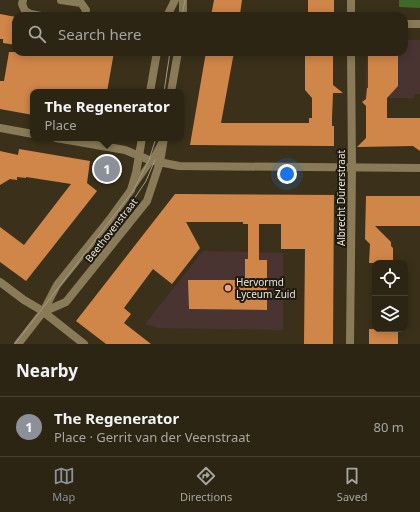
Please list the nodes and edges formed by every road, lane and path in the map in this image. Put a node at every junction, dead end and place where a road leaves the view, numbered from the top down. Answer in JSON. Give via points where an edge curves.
{"nodes":[{"id":1,"x":23,"y":0,"type":"edge"},
{"id":2,"x":61,"y":0,"type":"edge"},
{"id":3,"x":175,"y":0,"type":"edge"},
{"id":4,"x":183,"y":0,"type":"edge"},
{"id":5,"x":351,"y":0,"type":"edge"},
{"id":6,"x":26,"y":12,"type":"edge"},
{"id":7,"x":86,"y":12,"type":"edge"},
{"id":8,"x":169,"y":12,"type":"edge"},
{"id":9,"x":183,"y":12,"type":"edge"},
{"id":10,"x":351,"y":12,"type":"edge"},
{"id":11,"x":408,"y":24,"type":"edge"},
{"id":12,"x":420,"y":24,"type":"edge"},
{"id":13,"x":156,"y":56,"type":"edge"},
{"id":14,"x":177,"y":56,"type":"edge"},
{"id":15,"x":351,"y":56,"type":"edge"},
{"id":16,"x":151,"y":89,"type":"edge"},
{"id":17,"x":172,"y":89,"type":"edge"},
{"id":18,"x":0,"y":128,"type":"edge"},
{"id":19,"x":30,"y":133,"type":"edge"},
{"id":20,"x":73,"y":141,"type":"edge"},
{"id":21,"x":142,"y":141,"type":"edge"},
{"id":22,"x":162,"y":141,"type":"edge"},
{"id":23,"x":139,"y":156,"type":"junction"},
{"id":24,"x":156,"y":161,"type":"junction"},
{"id":25,"x":352,"y":168,"type":"junction"},
{"id":26,"x":420,"y":168,"type":"edge"},
{"id":27,"x":130,"y":190,"type":"junction"},
{"id":28,"x":0,"y":282,"type":"edge"},
{"id":29,"x":43,"y":312,"type":"junction"},
{"id":30,"x":18,"y":344,"type":"edge"},
{"id":31,"x":84,"y":344,"type":"edge"},
{"id":32,"x":350,"y":344,"type":"edge"}],
"edges":[{"from":1,"to":6,"type":"street","via":[[22,4]]},
{"from":2,"to":7,"type":"street","via":[[81,3]]},
{"from":3,"to":8,"type":"street"},
{"from":4,"to":9,"type":"street"},
{"from":5,"to":10,"type":"street"},
{"from":11,"to":12,"type":"street"},
{"from":13,"to":16,"type":"street"},
{"from":14,"to":17,"type":"street"},
{"from":15,"to":25,"type":"street","name":"Albrecht Dürerstraat"},
{"from":18,"to":19,"type":"street"},
{"from":20,"to":23,"type":"street"},
{"from":21,"to":23,"type":"street","name":"Beethovenstraat"},
{"from":22,"to":24,"type":"street","name":"Beethovenstraat"},
{"from":23,"to":24,"type":"street"},
{"from":23,"to":27,"type":"street","name":"Beethovenstraat"},
{"from":24,"to":25,"type":"street","via":[[179,166]]},
{"from":24,"to":27,"type":"lane","name":"Beethovenstraat"},
{"from":24,"to":29,"type":"street","name":"Beethovenstraat","via":[[147,201],[66,302]]},
{"from":25,"to":26,"type":"street"},
{"from":25,"to":32,"type":"street","name":"Albrecht Dürerstraat"},
{"from":27,"to":29,"type":"street","name":"Beethovenstraat","via":[[57,286]]},
{"from":28,"to":29,"type":"street"},
{"from":29,"to":30,"type":"street","name":"Beethovenstraat"},
{"from":29,"to":31,"type":"street"}]}
